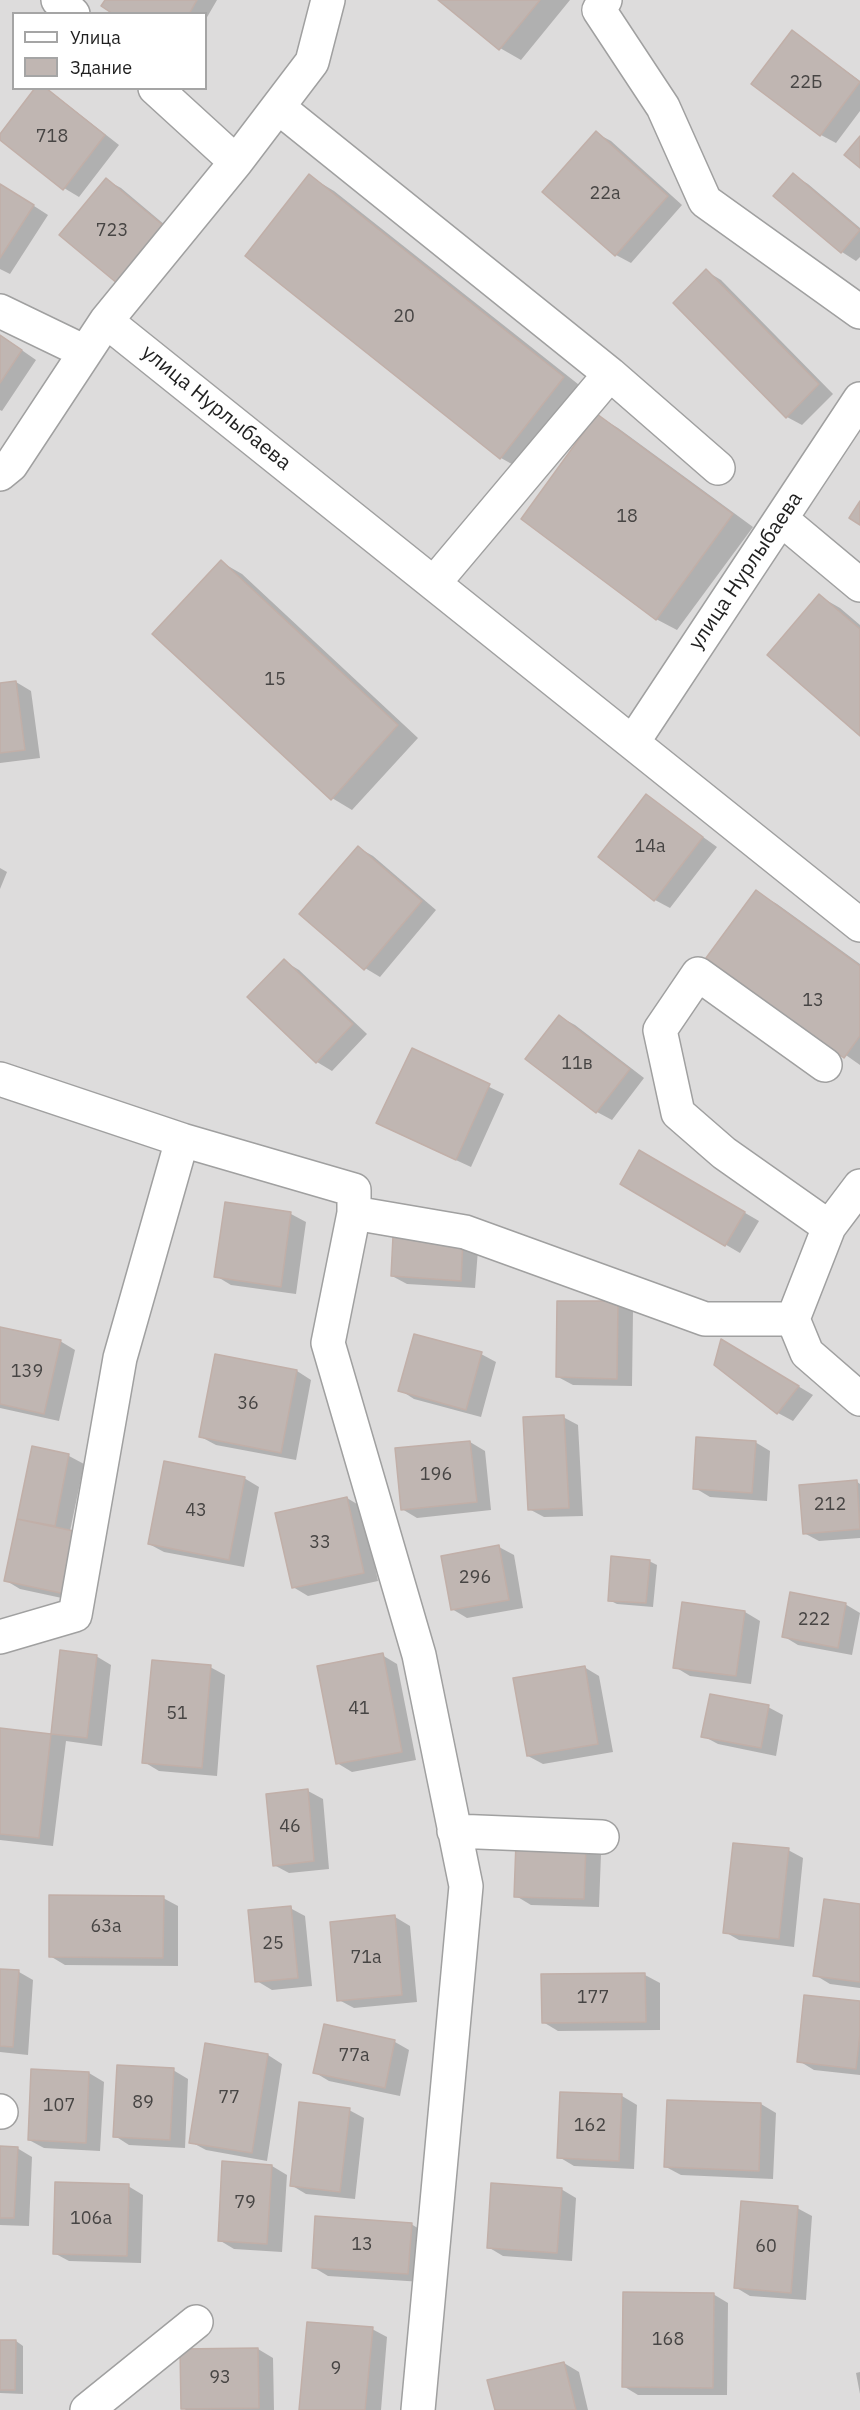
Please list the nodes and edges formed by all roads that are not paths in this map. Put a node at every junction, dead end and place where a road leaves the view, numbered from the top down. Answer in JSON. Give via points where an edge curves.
{"nodes":[{"id":1,"x":58,"y":0,"type":"edge"},
{"id":2,"x":328,"y":0,"type":"edge"},
{"id":3,"x":605,"y":0,"type":"edge"},
{"id":4,"x":71,"y":12,"type":"edge"},
{"id":5,"x":157,"y":90,"type":"edge"},
{"id":6,"x":278,"y":107,"type":"junction"},
{"id":7,"x":236,"y":162,"type":"junction"},
{"id":8,"x":0,"y":311,"type":"edge"},
{"id":9,"x":860,"y":312,"type":"edge"},
{"id":10,"x":106,"y":321,"type":"junction"},
{"id":11,"x":85,"y":352,"type":"junction"},
{"id":12,"x":610,"y":374,"type":"junction"},
{"id":13,"x":860,"y":399,"type":"edge"},
{"id":14,"x":718,"y":468,"type":"dead end"},
{"id":15,"x":0,"y":474,"type":"edge"},
{"id":16,"x":781,"y":519,"type":"junction"},
{"id":17,"x":434,"y":583,"type":"junction"},
{"id":18,"x":860,"y":585,"type":"edge"},
{"id":19,"x":633,"y":742,"type":"junction"},
{"id":20,"x":860,"y":925,"type":"edge"},
{"id":21,"x":825,"y":1065,"type":"dead end"},
{"id":22,"x":0,"y":1079,"type":"edge"},
{"id":23,"x":182,"y":1140,"type":"junction"},
{"id":24,"x":860,"y":1186,"type":"edge"},
{"id":25,"x":354,"y":1213,"type":"junction"},
{"id":26,"x":829,"y":1227,"type":"junction"},
{"id":27,"x":793,"y":1319,"type":"junction"},
{"id":28,"x":860,"y":1399,"type":"edge"},
{"id":29,"x":0,"y":1637,"type":"edge"},
{"id":30,"x":454,"y":1831,"type":"junction"},
{"id":31,"x":602,"y":1837,"type":"dead end"},
{"id":32,"x":196,"y":2322,"type":"dead end"},
{"id":33,"x":87,"y":2410,"type":"edge"},
{"id":34,"x":418,"y":2410,"type":"edge"}],
"edges":[{"from":1,"to":4,"type":"street"},
{"from":2,"to":6,"type":"street","via":[[312,62]]},
{"from":3,"to":9,"type":"street","via":[[599,10],[663,107],[705,201]]},
{"from":5,"to":7,"type":"street"},
{"from":6,"to":7,"type":"street"},
{"from":6,"to":12,"type":"street"},
{"from":7,"to":10,"type":"street"},
{"from":8,"to":11,"type":"street"},
{"from":10,"to":11,"type":"street"},
{"from":10,"to":17,"type":"street","name":"улица Нурлыбаева"},
{"from":11,"to":15,"type":"street","via":[[10,465]]},
{"from":12,"to":14,"type":"street"},
{"from":12,"to":17,"type":"street"},
{"from":13,"to":16,"type":"street","name":"улица Нурлыбаева"},
{"from":16,"to":18,"type":"street"},
{"from":16,"to":19,"type":"street","name":"улица Нурлыбаева"},
{"from":17,"to":19,"type":"street","name":"улица Нурлыбаева"},
{"from":19,"to":20,"type":"street","name":"улица Нурлыбаева"},
{"from":21,"to":26,"type":"street","via":[[698,974],[660,1030],[678,1113],[724,1153]]},
{"from":22,"to":23,"type":"street"},
{"from":23,"to":25,"type":"street","via":[[354,1190]]},
{"from":23,"to":29,"type":"street","via":[[120,1358],[75,1615]]},
{"from":24,"to":26,"type":"street"},
{"from":25,"to":27,"type":"street","via":[[465,1232],[705,1319]]},
{"from":25,"to":30,"type":"street","via":[[328,1343],[419,1655]]},
{"from":26,"to":27,"type":"street"},
{"from":27,"to":28,"type":"street","via":[[807,1353]]},
{"from":30,"to":31,"type":"street"},
{"from":30,"to":34,"type":"street","via":[[466,1886]]},
{"from":32,"to":33,"type":"street"}]}
